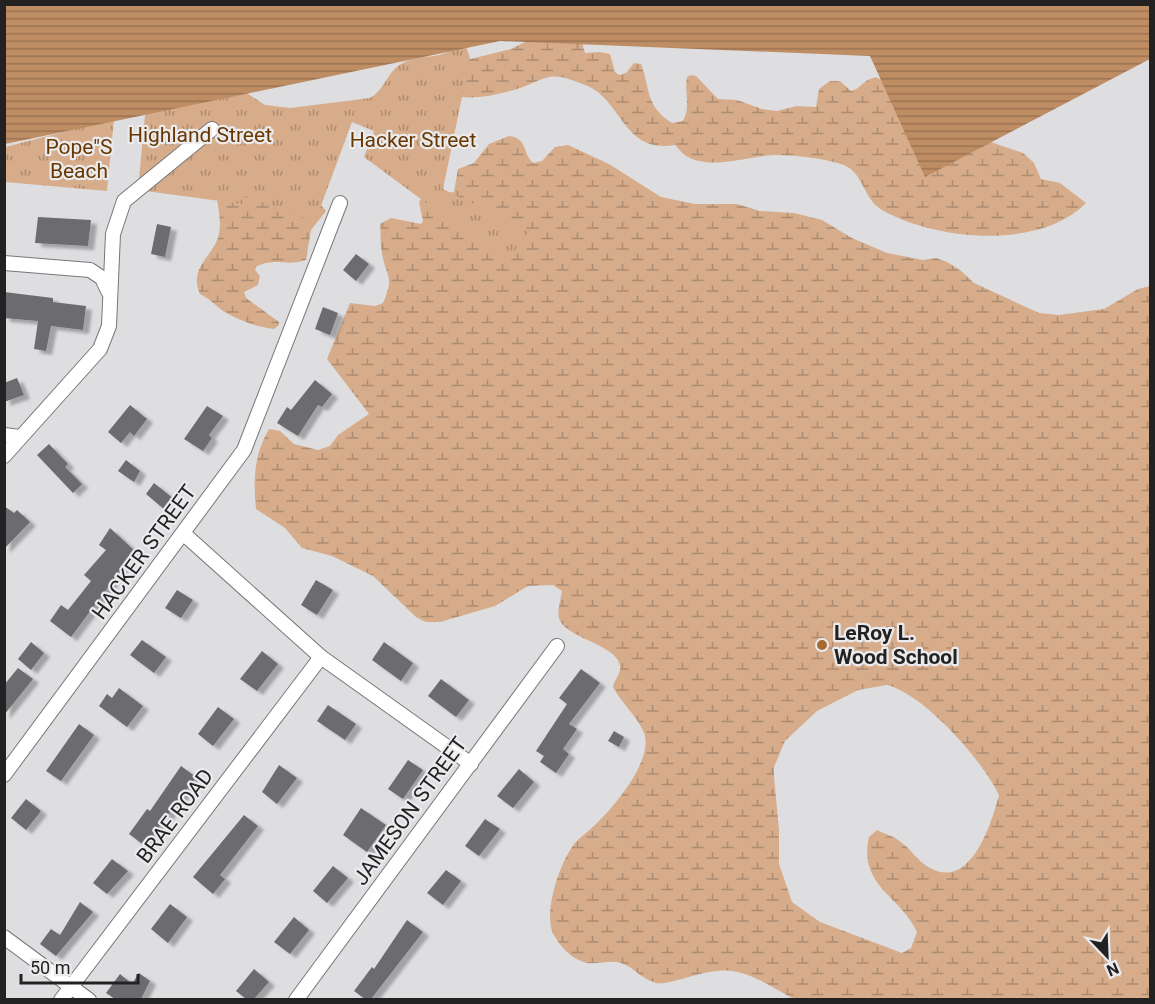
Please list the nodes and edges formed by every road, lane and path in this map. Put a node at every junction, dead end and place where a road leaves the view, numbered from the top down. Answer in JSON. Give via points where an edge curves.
{"nodes":[{"id":1,"x":212,"y":129,"type":"dead end"},
{"id":2,"x":340,"y":203,"type":"dead end"},
{"id":3,"x":4,"y":263,"type":"edge"},
{"id":4,"x":109,"y":293,"type":"junction"},
{"id":5,"x":4,"y":435,"type":"edge"},
{"id":6,"x":20,"y":437,"type":"junction"},
{"id":7,"x":4,"y":456,"type":"edge"},
{"id":8,"x":184,"y":534,"type":"junction"},
{"id":9,"x":557,"y":646,"type":"dead end"},
{"id":10,"x":321,"y":657,"type":"junction"},
{"id":11,"x":471,"y":764,"type":"junction"},
{"id":12,"x":4,"y":775,"type":"edge"},
{"id":13,"x":4,"y":937,"type":"edge"},
{"id":14,"x":71,"y":986,"type":"junction"},
{"id":15,"x":61,"y":999,"type":"edge"},
{"id":16,"x":88,"y":999,"type":"edge"},
{"id":17,"x":296,"y":999,"type":"edge"}],
"edges":[{"from":1,"to":4,"type":"street","via":[[124,201],[113,234]]},
{"from":2,"to":8,"type":"street","name":"HACKER STREET","via":[[244,450]]},
{"from":3,"to":4,"type":"street","via":[[90,270],[102,278]]},
{"from":4,"to":6,"type":"street","via":[[110,326],[100,349]]},
{"from":5,"to":6,"type":"street"},
{"from":6,"to":7,"type":"street"},
{"from":8,"to":10,"type":"street"},
{"from":8,"to":12,"type":"street","name":"HACKER STREET"},
{"from":9,"to":11,"type":"street","name":"JAMESON STREET"},
{"from":10,"to":11,"type":"street"},
{"from":10,"to":14,"type":"street","name":"BRAE ROAD"},
{"from":11,"to":17,"type":"street","name":"JAMESON STREET"},
{"from":13,"to":14,"type":"street"},
{"from":14,"to":15,"type":"street","name":"BRAE ROAD"},
{"from":14,"to":16,"type":"street"}]}
